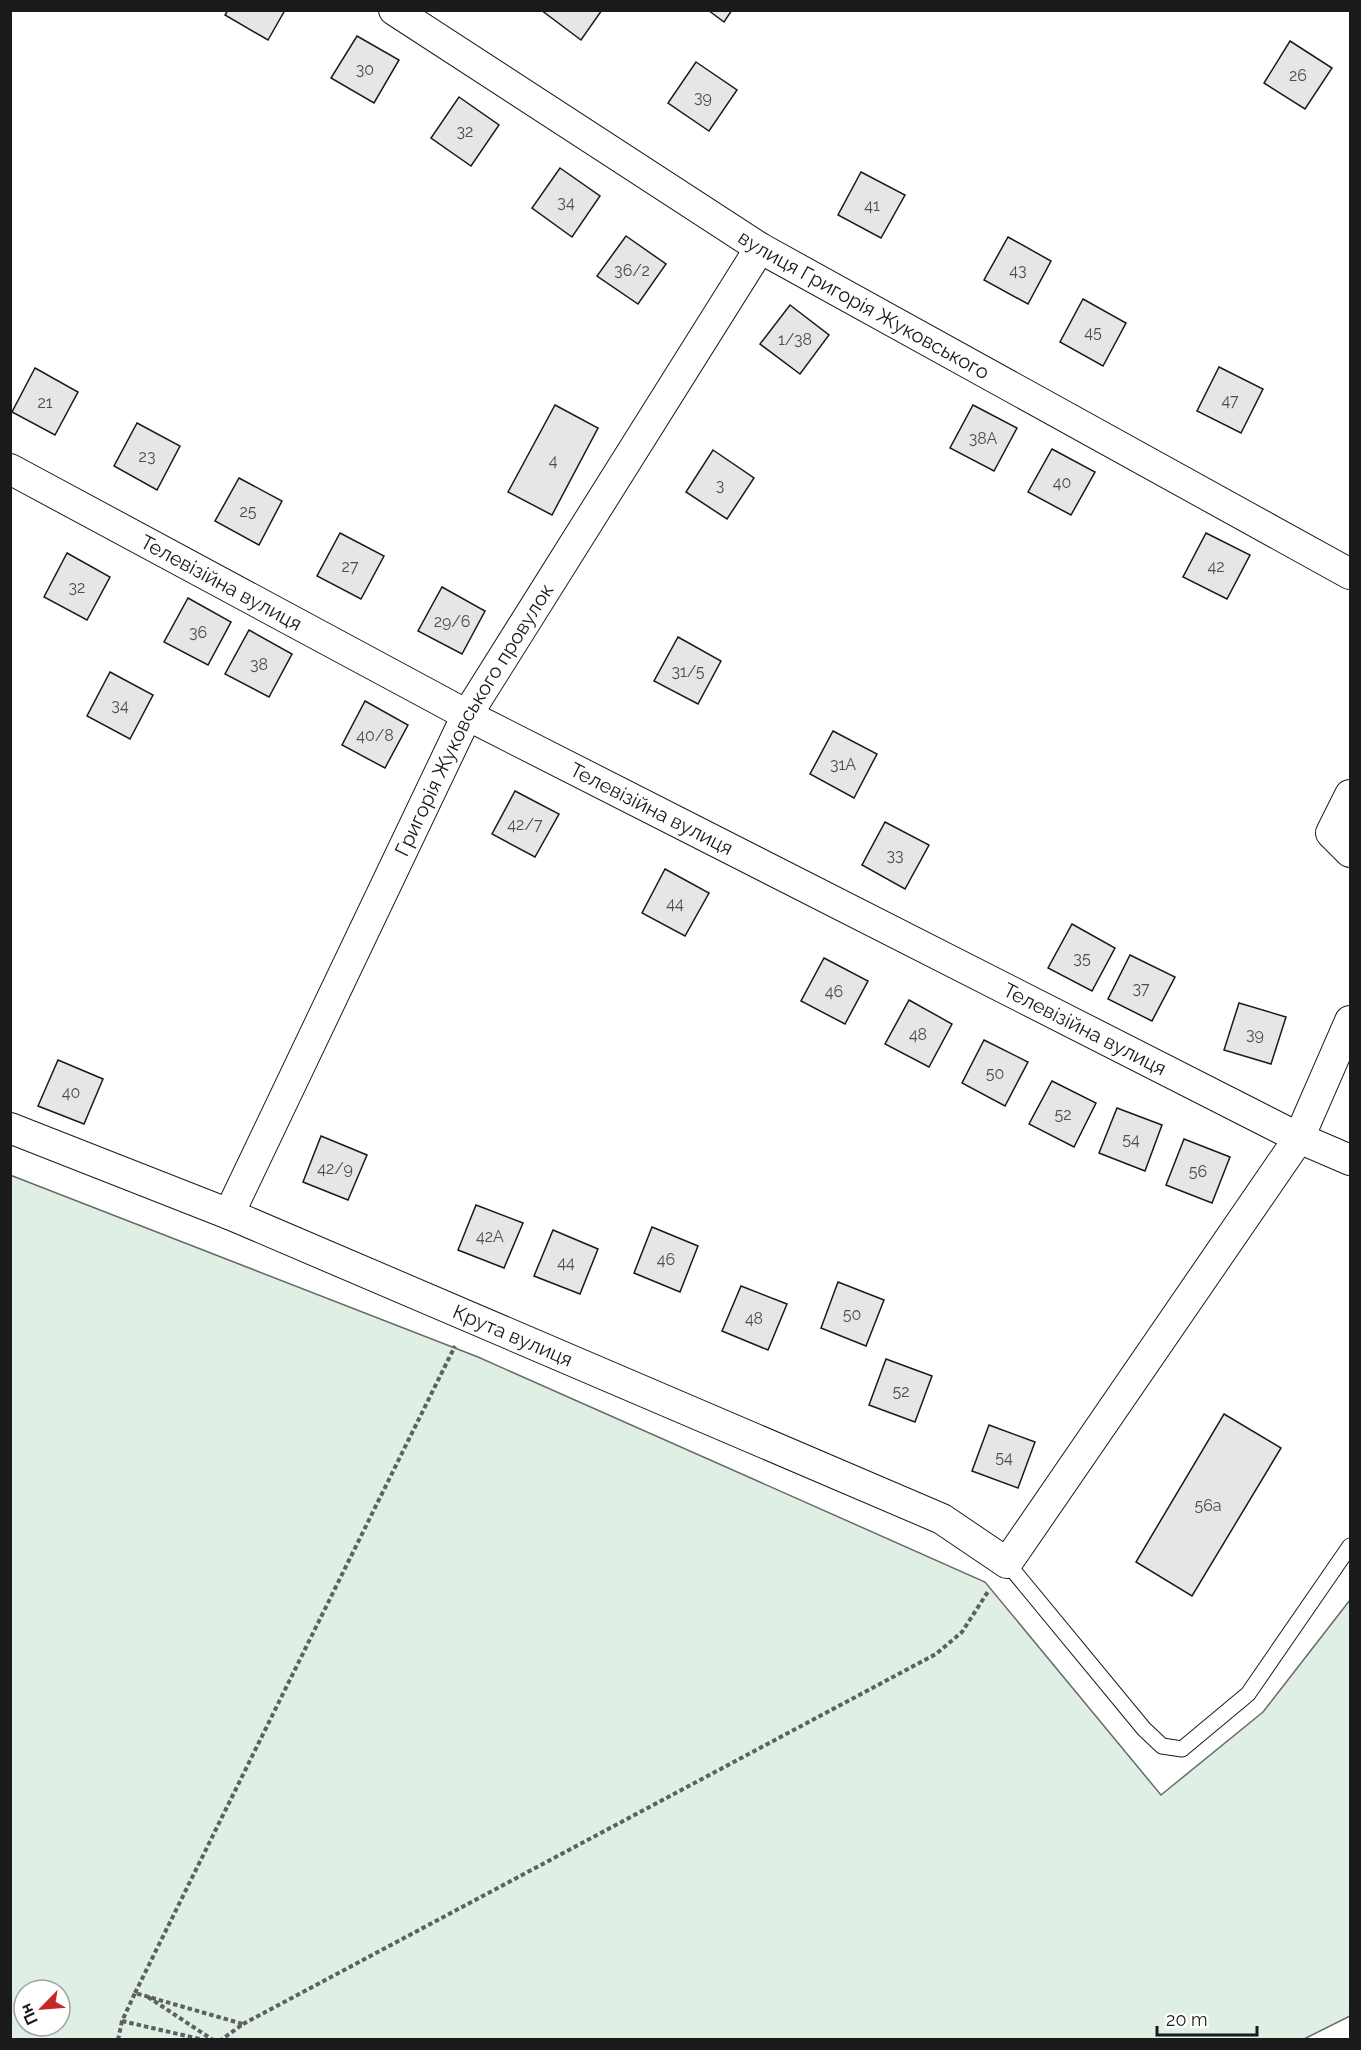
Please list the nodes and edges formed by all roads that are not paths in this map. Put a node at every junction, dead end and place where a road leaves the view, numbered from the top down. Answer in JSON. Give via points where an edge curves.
{"nodes":[{"id":1,"x":394,"y":10,"type":"edge"},
{"id":2,"x":760,"y":248,"type":"junction"},
{"id":3,"x":10,"y":469,"type":"edge"},
{"id":4,"x":1350,"y":574,"type":"edge"},
{"id":5,"x":467,"y":715,"type":"junction"},
{"id":6,"x":1350,"y":795,"type":"edge"},
{"id":7,"x":1350,"y":852,"type":"edge"},
{"id":8,"x":1350,"y":1022,"type":"edge"},
{"id":9,"x":10,"y":1128,"type":"edge"},
{"id":10,"x":1299,"y":1138,"type":"junction"},
{"id":11,"x":1350,"y":1160,"type":"edge"},
{"id":12,"x":229,"y":1214,"type":"junction"},
{"id":13,"x":1350,"y":1546,"type":"edge"},
{"id":14,"x":1006,"y":1563,"type":"junction"}],
"edges":[{"from":1,"to":2,"type":"street","name":"вулиця Григорія Жуковського"},
{"from":2,"to":4,"type":"street","name":"вулиця Григорія Жуковського"},
{"from":2,"to":5,"type":"street","name":"Григорія Жуковського провулок"},
{"from":3,"to":5,"type":"street","name":"Телевізійна вулиця"},
{"from":5,"to":10,"type":"street","name":"Телевізійна вулиця"},
{"from":5,"to":12,"type":"street","name":"Григорія Жуковського провулок"},
{"from":6,"to":7,"type":"street","via":[[1331,833]]},
{"from":8,"to":10,"type":"street"},
{"from":9,"to":12,"type":"street","name":"Крута вулиця"},
{"from":10,"to":11,"type":"street","name":"Телевізійна вулиця"},
{"from":10,"to":14,"type":"street"},
{"from":12,"to":14,"type":"street","name":"Крута вулиця","via":[[942,1519]]},
{"from":13,"to":14,"type":"lane","via":[[1248,1694],[1182,1749],[1162,1746],[1144,1730]]}]}
